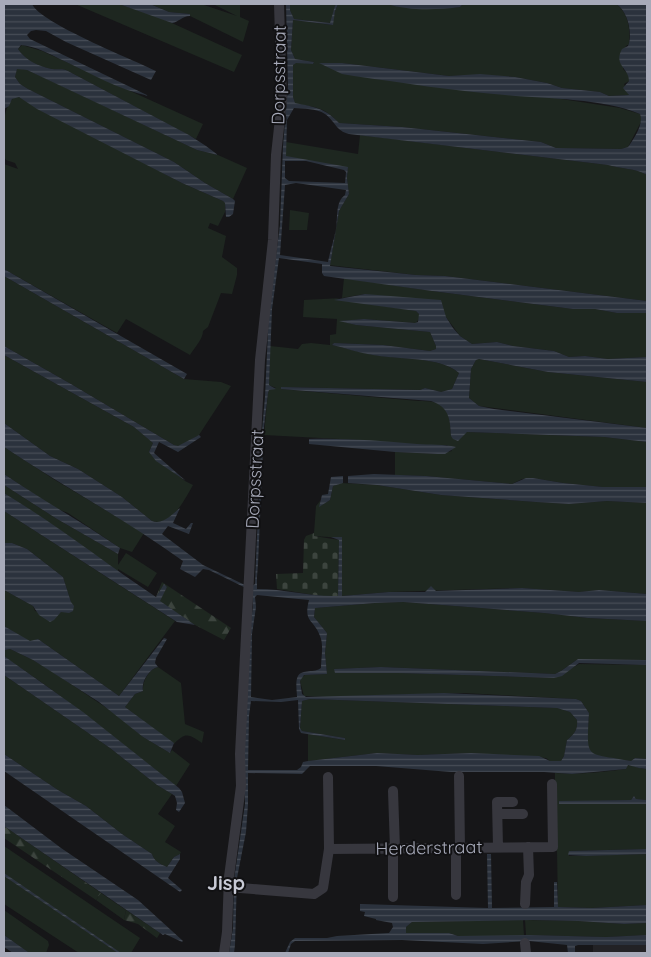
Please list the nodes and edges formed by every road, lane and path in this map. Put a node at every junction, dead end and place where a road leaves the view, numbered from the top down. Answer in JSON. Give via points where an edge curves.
{"nodes":[{"id":1,"x":280,"y":4,"type":"edge"},
{"id":2,"x":459,"y":776,"type":"dead end"},
{"id":3,"x":328,"y":777,"type":"dead end"},
{"id":4,"x":552,"y":784,"type":"dead end"},
{"id":5,"x":393,"y":791,"type":"dead end"},
{"id":6,"x":513,"y":802,"type":"dead end"},
{"id":7,"x":498,"y":814,"type":"junction"},
{"id":8,"x":523,"y":814,"type":"dead end"},
{"id":9,"x":498,"y":847,"type":"junction"},
{"id":10,"x":528,"y":847,"type":"junction"},
{"id":11,"x":395,"y":848,"type":"junction"},
{"id":12,"x":458,"y":848,"type":"junction"},
{"id":13,"x":329,"y":849,"type":"junction"},
{"id":14,"x":234,"y":887,"type":"junction"},
{"id":15,"x":456,"y":895,"type":"dead end"},
{"id":16,"x":393,"y":897,"type":"dead end"},
{"id":17,"x":525,"y":904,"type":"dead end"},
{"id":18,"x":224,"y":953,"type":"edge"}],
"edges":[{"from":1,"to":14,"type":"street","name":"Dorpsstraat","via":[[282,100],[273,240],[260,360]]},
{"from":2,"to":12,"type":"street"},
{"from":3,"to":13,"type":"street"},
{"from":4,"to":10,"type":"street","name":"Herderstraat","via":[[553,847]]},
{"from":5,"to":11,"type":"street"},
{"from":6,"to":7,"type":"street","via":[[497,802]]},
{"from":7,"to":8,"type":"street"},
{"from":7,"to":9,"type":"street"},
{"from":9,"to":10,"type":"street","name":"Herderstraat"},
{"from":9,"to":12,"type":"street","name":"Herderstraat"},
{"from":10,"to":17,"type":"street"},
{"from":11,"to":12,"type":"street","name":"Herderstraat"},
{"from":11,"to":13,"type":"street","name":"Herderstraat"},
{"from":11,"to":16,"type":"street"},
{"from":12,"to":15,"type":"street"},
{"from":13,"to":14,"type":"street","via":[[323,888],[314,894]]},
{"from":14,"to":18,"type":"street","name":"Dorpsstraat"}]}
